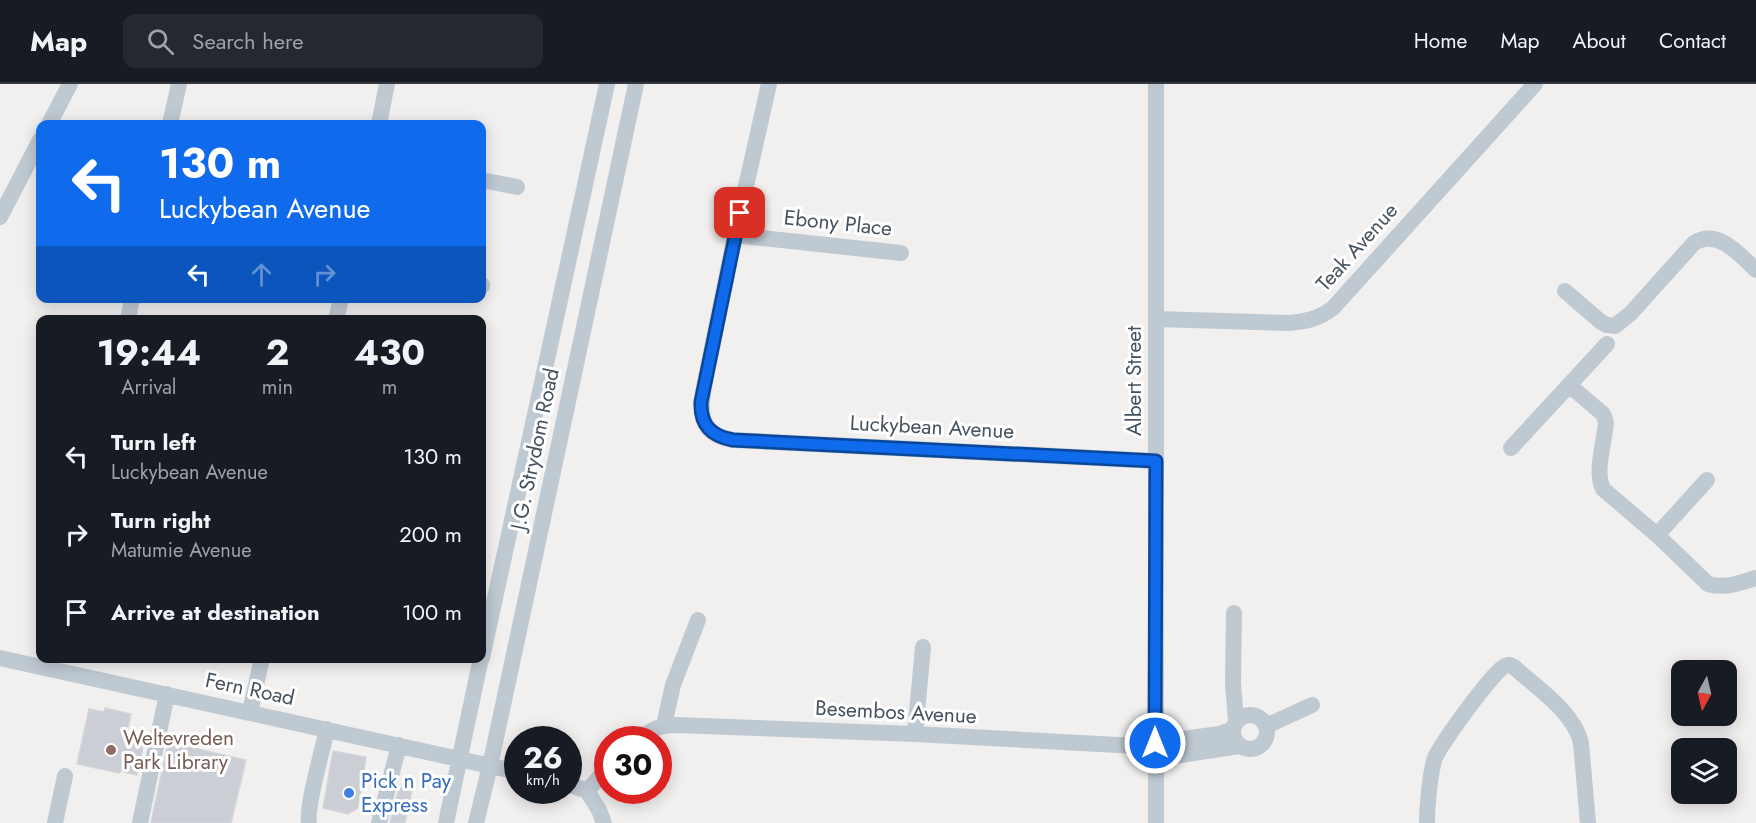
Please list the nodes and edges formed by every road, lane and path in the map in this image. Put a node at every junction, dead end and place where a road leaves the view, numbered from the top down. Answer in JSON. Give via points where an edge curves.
{"nodes":[{"id":1,"x":70,"y":84,"type":"edge"},
{"id":2,"x":179,"y":84,"type":"edge"},
{"id":3,"x":387,"y":84,"type":"edge"},
{"id":4,"x":607,"y":84,"type":"edge"},
{"id":5,"x":636,"y":84,"type":"edge"},
{"id":6,"x":769,"y":84,"type":"edge"},
{"id":7,"x":1156,"y":84,"type":"edge"},
{"id":8,"x":1535,"y":84,"type":"edge"},
{"id":9,"x":50,"y":120,"type":"edge"},
{"id":10,"x":171,"y":120,"type":"edge"},
{"id":11,"x":380,"y":120,"type":"edge"},
{"id":12,"x":36,"y":148,"type":"edge"},
{"id":13,"x":486,"y":181,"type":"edge"},
{"id":14,"x":517,"y":187,"type":"dead end"},
{"id":15,"x":0,"y":217,"type":"edge"},
{"id":16,"x":735,"y":235,"type":"junction"},
{"id":17,"x":901,"y":253,"type":"dead end"},
{"id":18,"x":1756,"y":270,"type":"edge"},
{"id":19,"x":1565,"y":291,"type":"dead end"},
{"id":20,"x":1156,"y":319,"type":"junction"},
{"id":21,"x":1607,"y":344,"type":"dead end"},
{"id":22,"x":1569,"y":386,"type":"junction"},
{"id":23,"x":1511,"y":448,"type":"dead end"},
{"id":24,"x":1156,"y":461,"type":"junction"},
{"id":25,"x":1707,"y":480,"type":"dead end"},
{"id":26,"x":1657,"y":535,"type":"junction"},
{"id":27,"x":1756,"y":578,"type":"edge"},
{"id":28,"x":1234,"y":613,"type":"dead end"},
{"id":29,"x":698,"y":621,"type":"dead end"},
{"id":30,"x":486,"y":635,"type":"edge"},
{"id":31,"x":923,"y":647,"type":"dead end"},
{"id":32,"x":0,"y":658,"type":"edge"},
{"id":33,"x":36,"y":662,"type":"edge"},
{"id":34,"x":261,"y":663,"type":"edge"},
{"id":35,"x":480,"y":663,"type":"edge"},
{"id":36,"x":51,"y":664,"type":"edge"},
{"id":37,"x":167,"y":694,"type":"junction"},
{"id":38,"x":1311,"y":705,"type":"dead end"},
{"id":39,"x":250,"y":712,"type":"junction"},
{"id":40,"x":664,"y":725,"type":"joint"},
{"id":41,"x":1234,"y":725,"type":"junction"},
{"id":42,"x":1266,"y":726,"type":"junction"},
{"id":43,"x":327,"y":729,"type":"junction"},
{"id":44,"x":915,"y":734,"type":"junction"},
{"id":45,"x":399,"y":745,"type":"junction"},
{"id":46,"x":1239,"y":746,"type":"junction"},
{"id":47,"x":1155,"y":750,"type":"junction"},
{"id":48,"x":459,"y":758,"type":"junction"},
{"id":49,"x":490,"y":766,"type":"junction"},
{"id":50,"x":504,"y":769,"type":"edge"},
{"id":51,"x":65,"y":776,"type":"dead end"},
{"id":52,"x":594,"y":783,"type":"edge"},
{"id":53,"x":582,"y":789,"type":"edge"},
{"id":54,"x":587,"y":791,"type":"junction"},
{"id":55,"x":55,"y":823,"type":"edge"},
{"id":56,"x":140,"y":823,"type":"edge"},
{"id":57,"x":309,"y":823,"type":"edge"},
{"id":58,"x":379,"y":823,"type":"edge"},
{"id":59,"x":446,"y":823,"type":"edge"},
{"id":60,"x":476,"y":823,"type":"edge"},
{"id":61,"x":604,"y":823,"type":"edge"},
{"id":62,"x":1156,"y":823,"type":"edge"},
{"id":63,"x":1427,"y":823,"type":"edge"},
{"id":64,"x":1588,"y":823,"type":"edge"}],
"edges":[{"from":1,"to":9,"type":"street"},
{"from":2,"to":10,"type":"street"},
{"from":3,"to":11,"type":"street"},
{"from":4,"to":30,"type":"street","name":"J.G. Strydom Road"},
{"from":5,"to":49,"type":"street","name":"J.G. Strydom Road"},
{"from":6,"to":16,"type":"street"},
{"from":7,"to":20,"type":"street","name":"Albert Street"},
{"from":8,"to":20,"type":"street","name":"Teak Avenue","via":[[1324,315],[1287,323]]},
{"from":12,"to":15,"type":"street"},
{"from":13,"to":14,"type":"street"},
{"from":16,"to":17,"type":"street","name":"Ebony Place"},
{"from":16,"to":24,"type":"street","name":"Luckybean Avenue","via":[[701,402],[702,418],[714,434],[733,440]]},
{"from":18,"to":19,"type":"street","via":[[1722,242],[1699,240],[1615,326],[1601,322]]},
{"from":20,"to":24,"type":"street","name":"Albert Street"},
{"from":21,"to":22,"type":"street"},
{"from":22,"to":23,"type":"street"},
{"from":22,"to":26,"type":"street","via":[[1603,414],[1606,422],[1599,473],[1603,489]]},
{"from":24,"to":47,"type":"street","name":"Albert Street"},
{"from":25,"to":26,"type":"street"},
{"from":26,"to":27,"type":"street","via":[[1708,584],[1731,586]]},
{"from":28,"to":41,"type":"street"},
{"from":29,"to":40,"type":"street","via":[[673,685]]},
{"from":31,"to":44,"type":"street"},
{"from":32,"to":33,"type":"street","name":"Fern Road"},
{"from":34,"to":39,"type":"street"},
{"from":35,"to":48,"type":"street","name":"J.G. Strydom Road"},
{"from":36,"to":37,"type":"street","name":"Fern Road"},
{"from":37,"to":39,"type":"street","name":"Fern Road"},
{"from":37,"to":56,"type":"street"},
{"from":38,"to":42,"type":"street"},
{"from":39,"to":43,"type":"street","name":"Fern Road"},
{"from":40,"to":44,"type":"street","name":"Besembos Avenue"},
{"from":41,"to":42,"type":"street","via":[[1244,715],[1253,715]]},
{"from":41,"to":46,"type":"street","via":[[1233,738]]},
{"from":41,"to":47,"type":"street","via":[[1219,734]]},
{"from":42,"to":46,"type":"street","via":[[1263,743],[1256,748]]},
{"from":43,"to":45,"type":"street","name":"Fern Road"},
{"from":43,"to":57,"type":"street"},
{"from":44,"to":47,"type":"street","name":"Besembos Avenue"},
{"from":45,"to":48,"type":"street","name":"Fern Road"},
{"from":45,"to":58,"type":"street"},
{"from":46,"to":47,"type":"street"},
{"from":47,"to":62,"type":"street","name":"Albert Street"},
{"from":48,"to":49,"type":"street","name":"Fern Road"},
{"from":48,"to":59,"type":"street","name":"J.G. Strydom Road"},
{"from":49,"to":50,"type":"street","name":"Fern Road"},
{"from":49,"to":60,"type":"street","name":"J.G. Strydom Road"},
{"from":51,"to":55,"type":"street"},
{"from":52,"to":54,"type":"street"},
{"from":53,"to":54,"type":"street"},
{"from":54,"to":61,"type":"street"},
{"from":63,"to":64,"type":"street","via":[[1432,767],[1437,754],[1506,665],[1514,667],[1566,714],[1578,732]]}]}
